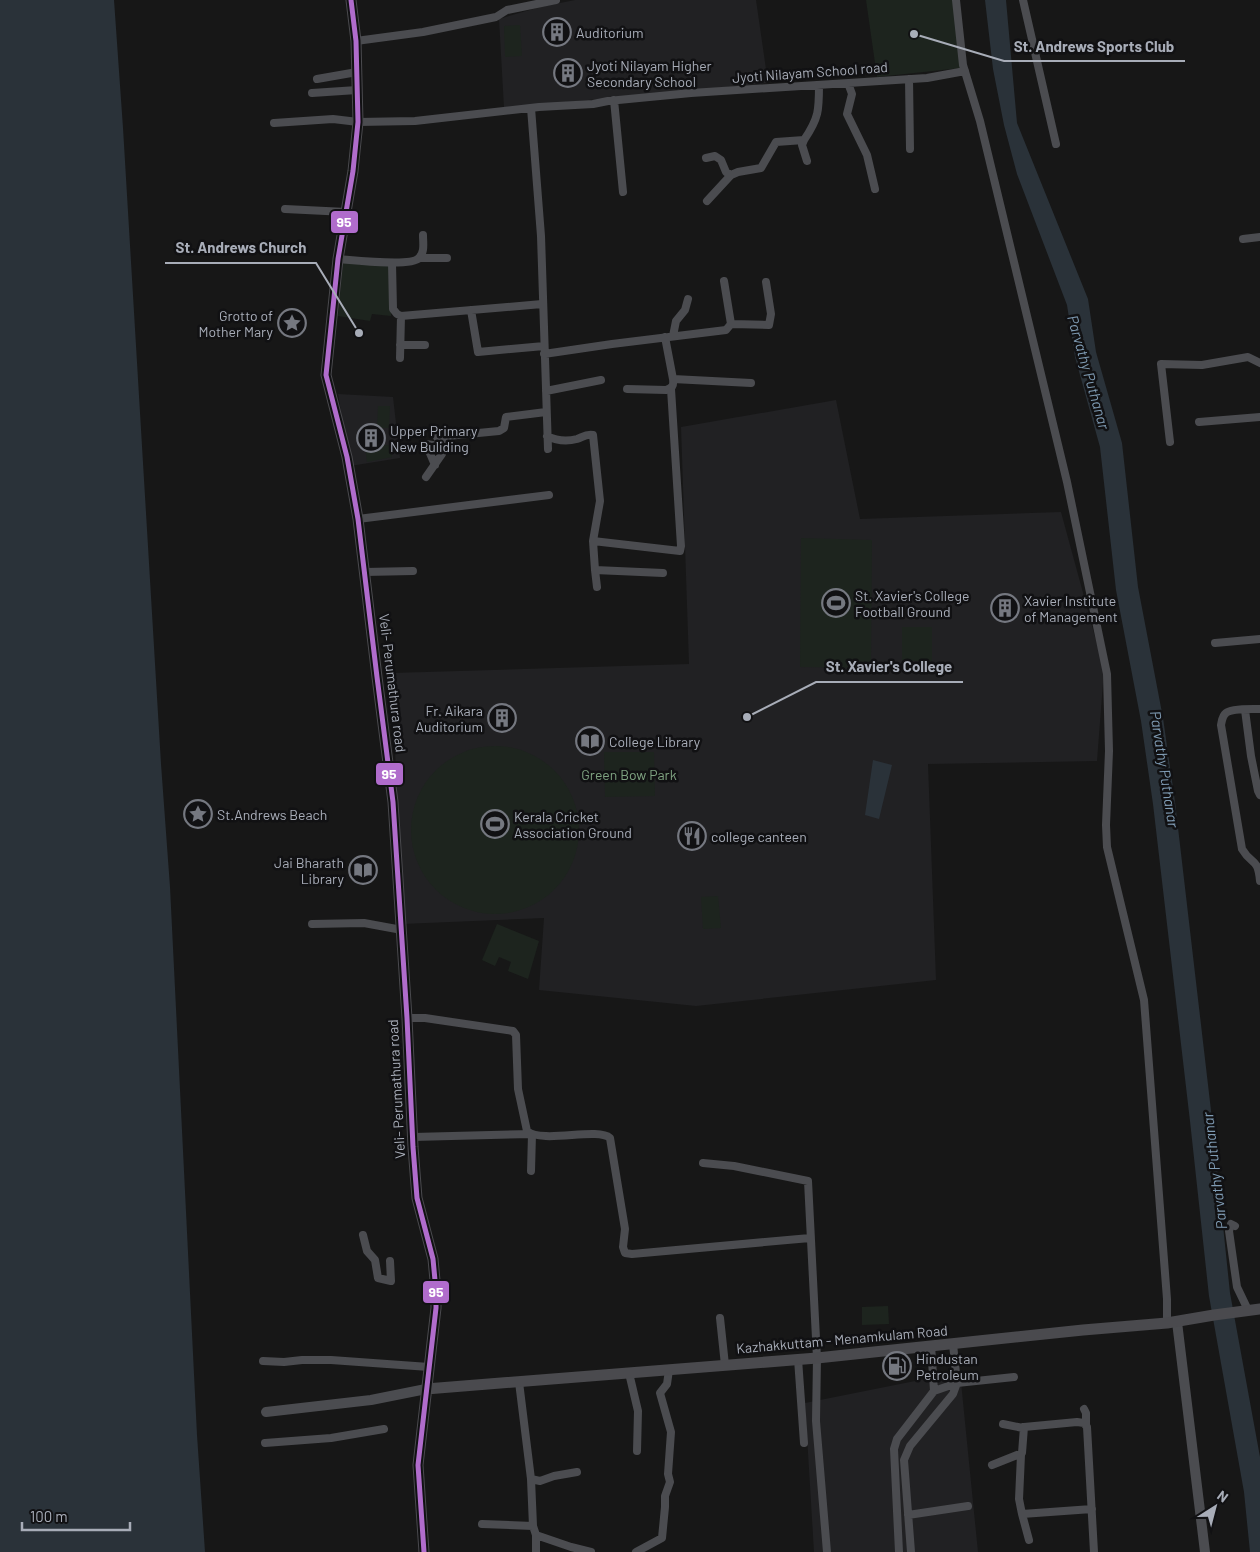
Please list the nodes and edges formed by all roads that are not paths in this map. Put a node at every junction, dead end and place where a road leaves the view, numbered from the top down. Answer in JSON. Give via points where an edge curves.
{"nodes":[{"id":1,"x":351,"y":0,"type":"edge"},
{"id":2,"x":556,"y":0,"type":"edge"},
{"id":3,"x":956,"y":0,"type":"edge"},
{"id":4,"x":1023,"y":0,"type":"edge"},
{"id":5,"x":356,"y":41,"type":"junction"},
{"id":6,"x":965,"y":71,"type":"junction"},
{"id":7,"x":357,"y":72,"type":"junction"},
{"id":8,"x":317,"y":79,"type":"dead end"},
{"id":9,"x":908,"y":79,"type":"junction"},
{"id":10,"x":848,"y":83,"type":"junction"},
{"id":11,"x":819,"y":85,"type":"junction"},
{"id":12,"x":357,"y":90,"type":"junction"},
{"id":13,"x":312,"y":93,"type":"dead end"},
{"id":14,"x":614,"y":100,"type":"junction"},
{"id":15,"x":531,"y":108,"type":"junction"},
{"id":16,"x":358,"y":122,"type":"junction"},
{"id":17,"x":274,"y":123,"type":"dead end"},
{"id":18,"x":804,"y":140,"type":"junction"},
{"id":19,"x":1056,"y":144,"type":"dead end"},
{"id":20,"x":910,"y":149,"type":"dead end"},
{"id":21,"x":706,"y":158,"type":"dead end"},
{"id":22,"x":807,"y":161,"type":"dead end"},
{"id":23,"x":731,"y":175,"type":"junction"},
{"id":24,"x":874,"y":188,"type":"dead end"},
{"id":25,"x":623,"y":192,"type":"dead end"},
{"id":26,"x":707,"y":201,"type":"dead end"},
{"id":27,"x":285,"y":209,"type":"dead end"},
{"id":28,"x":346,"y":212,"type":"junction"},
{"id":29,"x":423,"y":235,"type":"dead end"},
{"id":30,"x":1260,"y":237,"type":"edge"},
{"id":31,"x":1243,"y":239,"type":"dead end"},
{"id":32,"x":419,"y":258,"type":"junction"},
{"id":33,"x":447,"y":258,"type":"dead end"},
{"id":34,"x":338,"y":259,"type":"junction"},
{"id":35,"x":392,"y":263,"type":"junction"},
{"id":36,"x":724,"y":281,"type":"dead end"},
{"id":37,"x":766,"y":282,"type":"dead end"},
{"id":38,"x":688,"y":299,"type":"dead end"},
{"id":39,"x":542,"y":304,"type":"junction"},
{"id":40,"x":471,"y":310,"type":"junction"},
{"id":41,"x":401,"y":316,"type":"junction"},
{"id":42,"x":731,"y":324,"type":"junction"},
{"id":43,"x":669,"y":337,"type":"junction"},
{"id":44,"x":400,"y":345,"type":"junction"},
{"id":45,"x":425,"y":345,"type":"dead end"},
{"id":46,"x":544,"y":350,"type":"junction"},
{"id":47,"x":400,"y":358,"type":"dead end"},
{"id":48,"x":1260,"y":363,"type":"edge"},
{"id":49,"x":673,"y":379,"type":"junction"},
{"id":50,"x":601,"y":380,"type":"dead end"},
{"id":51,"x":751,"y":383,"type":"dead end"},
{"id":52,"x":627,"y":389,"type":"dead end"},
{"id":53,"x":671,"y":389,"type":"junction"},
{"id":54,"x":546,"y":391,"type":"junction"},
{"id":55,"x":546,"y":412,"type":"junction"},
{"id":56,"x":1260,"y":417,"type":"edge"},
{"id":57,"x":1198,"y":422,"type":"dead end"},
{"id":58,"x":447,"y":436,"type":"junction"},
{"id":59,"x":547,"y":436,"type":"junction"},
{"id":60,"x":437,"y":437,"type":"dead end"},
{"id":61,"x":1170,"y":442,"type":"dead end"},
{"id":62,"x":440,"y":446,"type":"junction"},
{"id":63,"x":548,"y":448,"type":"dead end"},
{"id":64,"x":435,"y":465,"type":"junction"},
{"id":65,"x":426,"y":477,"type":"dead end"},
{"id":66,"x":549,"y":495,"type":"dead end"},
{"id":67,"x":358,"y":519,"type":"junction"},
{"id":68,"x":593,"y":542,"type":"junction"},
{"id":69,"x":413,"y":570,"type":"dead end"},
{"id":70,"x":595,"y":570,"type":"junction"},
{"id":71,"x":364,"y":572,"type":"junction"},
{"id":72,"x":663,"y":573,"type":"dead end"},
{"id":73,"x":597,"y":587,"type":"dead end"},
{"id":74,"x":1260,"y":639,"type":"edge"},
{"id":75,"x":1215,"y":644,"type":"dead end"},
{"id":76,"x":1260,"y":709,"type":"edge"},
{"id":77,"x":1245,"y":710,"type":"junction"},
{"id":78,"x":1260,"y":755,"type":"edge"},
{"id":79,"x":1251,"y":756,"type":"junction"},
{"id":80,"x":1260,"y":795,"type":"edge"},
{"id":81,"x":1260,"y":881,"type":"edge"},
{"id":82,"x":312,"y":924,"type":"dead end"},
{"id":83,"x":402,"y":930,"type":"junction"},
{"id":84,"x":407,"y":1018,"type":"junction"},
{"id":85,"x":532,"y":1134,"type":"junction"},
{"id":86,"x":413,"y":1137,"type":"junction"},
{"id":87,"x":703,"y":1164,"type":"dead end"},
{"id":88,"x":531,"y":1171,"type":"dead end"},
{"id":89,"x":1235,"y":1226,"type":"dead end"},
{"id":90,"x":363,"y":1235,"type":"dead end"},
{"id":91,"x":810,"y":1238,"type":"junction"},
{"id":92,"x":390,"y":1261,"type":"dead end"},
{"id":93,"x":1260,"y":1309,"type":"edge"},
{"id":94,"x":1243,"y":1311,"type":"junction"},
{"id":95,"x":720,"y":1318,"type":"dead end"},
{"id":96,"x":1172,"y":1323,"type":"junction"},
{"id":97,"x":953,"y":1344,"type":"junction"},
{"id":98,"x":931,"y":1345,"type":"junction"},
{"id":99,"x":817,"y":1358,"type":"junction"},
{"id":100,"x":798,"y":1359,"type":"junction"},
{"id":101,"x":263,"y":1361,"type":"dead end"},
{"id":102,"x":725,"y":1365,"type":"junction"},
{"id":103,"x":429,"y":1367,"type":"junction"},
{"id":104,"x":669,"y":1370,"type":"junction"},
{"id":105,"x":629,"y":1373,"type":"junction"},
{"id":106,"x":1014,"y":1377,"type":"dead end"},
{"id":107,"x":519,"y":1382,"type":"junction"},
{"id":108,"x":957,"y":1383,"type":"junction"},
{"id":109,"x":426,"y":1389,"type":"junction"},
{"id":110,"x":934,"y":1391,"type":"junction"},
{"id":111,"x":1084,"y":1409,"type":"dead end"},
{"id":112,"x":266,"y":1412,"type":"dead end"},
{"id":113,"x":1003,"y":1424,"type":"dead end"},
{"id":114,"x":1086,"y":1425,"type":"junction"},
{"id":115,"x":1022,"y":1428,"type":"junction"},
{"id":116,"x":384,"y":1429,"type":"dead end"},
{"id":117,"x":265,"y":1443,"type":"dead end"},
{"id":118,"x":804,"y":1443,"type":"dead end"},
{"id":119,"x":637,"y":1451,"type":"dead end"},
{"id":120,"x":1020,"y":1454,"type":"junction"},
{"id":121,"x":992,"y":1465,"type":"dead end"},
{"id":122,"x":577,"y":1472,"type":"dead end"},
{"id":123,"x":531,"y":1479,"type":"junction"},
{"id":124,"x":968,"y":1506,"type":"dead end"},
{"id":125,"x":1092,"y":1510,"type":"junction"},
{"id":126,"x":1022,"y":1514,"type":"junction"},
{"id":127,"x":908,"y":1515,"type":"junction"},
{"id":128,"x":482,"y":1524,"type":"dead end"},
{"id":129,"x":533,"y":1526,"type":"junction"},
{"id":130,"x":536,"y":1535,"type":"junction"},
{"id":131,"x":910,"y":1539,"type":"junction"},
{"id":132,"x":899,"y":1540,"type":"junction"},
{"id":133,"x":1029,"y":1540,"type":"dead end"},
{"id":134,"x":424,"y":1552,"type":"edge"},
{"id":135,"x":536,"y":1552,"type":"edge"},
{"id":136,"x":591,"y":1552,"type":"edge"},
{"id":137,"x":636,"y":1552,"type":"edge"},
{"id":138,"x":827,"y":1552,"type":"edge"},
{"id":139,"x":900,"y":1552,"type":"edge"},
{"id":140,"x":911,"y":1552,"type":"edge"},
{"id":141,"x":1094,"y":1552,"type":"edge"},
{"id":142,"x":1205,"y":1552,"type":"edge"}],
"edges":[{"from":1,"to":5,"type":"main road","name":"Veli- Perumathura road"},
{"from":2,"to":5,"type":"street","via":[[507,10],[496,17]]},
{"from":3,"to":6,"type":"street"},
{"from":4,"to":19,"type":"street"},
{"from":5,"to":7,"type":"main road","name":"Veli- Perumathura road"},
{"from":6,"to":9,"type":"street","name":"Jyoti Nilayam School road"},
{"from":6,"to":96,"type":"street","via":[[1067,482],[1106,674],[1109,751],[1106,847],[1144,1000],[1166,1299]]},
{"from":7,"to":8,"type":"street"},
{"from":7,"to":12,"type":"main road","name":"Veli- Perumathura road"},
{"from":9,"to":10,"type":"street","name":"Jyoti Nilayam School road"},
{"from":9,"to":20,"type":"street"},
{"from":10,"to":11,"type":"street","name":"Jyoti Nilayam School road"},
{"from":10,"to":24,"type":"street","via":[[852,94],[847,114],[866,155]]},
{"from":11,"to":14,"type":"street","name":"Jyoti Nilayam School road"},
{"from":11,"to":18,"type":"street","via":[[818,116]]},
{"from":12,"to":13,"type":"street"},
{"from":12,"to":16,"type":"main road","name":"Veli- Perumathura road"},
{"from":14,"to":15,"type":"street","name":"Jyoti Nilayam School road"},
{"from":14,"to":25,"type":"street"},
{"from":15,"to":16,"type":"street","name":"Jyoti Nilayam School road","via":[[415,121]]},
{"from":15,"to":39,"type":"street","via":[[541,236]]},
{"from":16,"to":17,"type":"street","name":"Jyoti Nilayam School road","via":[[333,119]]},
{"from":16,"to":28,"type":"main road","name":"Veli- Perumathura road"},
{"from":18,"to":22,"type":"street","via":[[802,145]]},
{"from":18,"to":23,"type":"street","via":[[776,142],[761,168]]},
{"from":21,"to":23,"type":"street","via":[[715,156],[721,160]]},
{"from":23,"to":26,"type":"street"},
{"from":27,"to":28,"type":"street"},
{"from":28,"to":34,"type":"main road","name":"Veli- Perumathura road"},
{"from":29,"to":32,"type":"street","via":[[423,250]]},
{"from":30,"to":31,"type":"street"},
{"from":32,"to":33,"type":"street"},
{"from":32,"to":35,"type":"street"},
{"from":34,"to":35,"type":"street"},
{"from":34,"to":67,"type":"main road","name":"Veli- Perumathura road","via":[[326,375],[348,457]]},
{"from":35,"to":41,"type":"street","via":[[393,309]]},
{"from":36,"to":42,"type":"street"},
{"from":37,"to":42,"type":"street","via":[[771,314],[769,325]]},
{"from":38,"to":43,"type":"street"},
{"from":39,"to":40,"type":"street"},
{"from":39,"to":46,"type":"street"},
{"from":40,"to":41,"type":"street"},
{"from":40,"to":46,"type":"street","via":[[478,352]]},
{"from":41,"to":44,"type":"street"},
{"from":42,"to":43,"type":"street","via":[[722,331]]},
{"from":43,"to":46,"type":"street"},
{"from":43,"to":49,"type":"street"},
{"from":44,"to":45,"type":"street"},
{"from":44,"to":47,"type":"street"},
{"from":46,"to":54,"type":"street"},
{"from":48,"to":61,"type":"street","via":[[1248,357],[1202,364],[1161,364]]},
{"from":49,"to":51,"type":"street"},
{"from":49,"to":53,"type":"street"},
{"from":50,"to":54,"type":"street"},
{"from":52,"to":53,"type":"street"},
{"from":53,"to":68,"type":"street","via":[[680,551]]},
{"from":54,"to":55,"type":"street"},
{"from":55,"to":58,"type":"street","via":[[506,417],[504,428],[499,431]]},
{"from":55,"to":59,"type":"street"},
{"from":56,"to":57,"type":"street"},
{"from":58,"to":60,"type":"street"},
{"from":58,"to":62,"type":"street"},
{"from":59,"to":63,"type":"street"},
{"from":59,"to":68,"type":"street","via":[[557,441],[593,435],[600,501]]},
{"from":62,"to":64,"type":"street","via":[[442,454]]},
{"from":62,"to":64,"type":"street","via":[[426,444]]},
{"from":64,"to":65,"type":"street"},
{"from":66,"to":67,"type":"street"},
{"from":67,"to":71,"type":"main road","name":"Veli- Perumathura road"},
{"from":68,"to":70,"type":"street"},
{"from":69,"to":71,"type":"street"},
{"from":70,"to":72,"type":"street"},
{"from":70,"to":73,"type":"street"},
{"from":71,"to":83,"type":"main road","name":"Veli- Perumathura road","via":[[394,802]]},
{"from":74,"to":75,"type":"street"},
{"from":76,"to":77,"type":"street"},
{"from":77,"to":79,"type":"street"},
{"from":77,"to":81,"type":"street","via":[[1226,713],[1221,725],[1242,849],[1256,863]]},
{"from":78,"to":79,"type":"street"},
{"from":79,"to":80,"type":"street"},
{"from":82,"to":83,"type":"street","via":[[364,923]]},
{"from":83,"to":84,"type":"main road","name":"Veli- Perumathura road"},
{"from":84,"to":85,"type":"street","via":[[513,1030],[516,1035],[518,1089],[525,1127]]},
{"from":84,"to":86,"type":"main road","name":"Veli- Perumathura road"},
{"from":85,"to":86,"type":"street"},
{"from":85,"to":88,"type":"street"},
{"from":85,"to":91,"type":"street","via":[[602,1134],[610,1138],[625,1229],[625,1253]]},
{"from":86,"to":103,"type":"main road","name":"Veli- Perumathura road","via":[[417,1198],[433,1259],[436,1291]]},
{"from":87,"to":91,"type":"street","via":[[734,1166],[808,1181]]},
{"from":89,"to":94,"type":"street","via":[[1231,1224],[1230,1231]]},
{"from":90,"to":92,"type":"street","via":[[367,1251],[375,1260],[378,1278],[391,1281]]},
{"from":91,"to":99,"type":"street"},
{"from":93,"to":94,"type":"main road","name":"Kazhakkuttam - Menamkulam Road"},
{"from":94,"to":96,"type":"main road","name":"Kazhakkuttam - Menamkulam Road"},
{"from":95,"to":102,"type":"street"},
{"from":96,"to":97,"type":"main road","name":"Kazhakkuttam - Menamkulam Road"},
{"from":96,"to":142,"type":"street"},
{"from":97,"to":98,"type":"main road","name":"Kazhakkuttam - Menamkulam Road"},
{"from":97,"to":108,"type":"street"},
{"from":98,"to":99,"type":"main road","name":"Kazhakkuttam - Menamkulam Road"},
{"from":98,"to":110,"type":"street"},
{"from":99,"to":100,"type":"main road","name":"Kazhakkuttam - Menamkulam Road"},
{"from":99,"to":138,"type":"street","via":[[816,1421]]},
{"from":100,"to":102,"type":"main road","name":"Kazhakkuttam - Menamkulam Road"},
{"from":100,"to":118,"type":"street"},
{"from":101,"to":103,"type":"street","via":[[331,1360]]},
{"from":102,"to":104,"type":"main road","name":"Kazhakkuttam - Menamkulam Road"},
{"from":103,"to":109,"type":"main road","name":"Veli- Perumathura road"},
{"from":104,"to":105,"type":"main road","name":"Kazhakkuttam - Menamkulam Road"},
{"from":104,"to":137,"type":"street","via":[[667,1384],[660,1393],[671,1432],[670,1482],[665,1496],[662,1538]]},
{"from":105,"to":107,"type":"main road","name":"Kazhakkuttam - Menamkulam Road"},
{"from":105,"to":119,"type":"street","via":[[638,1411]]},
{"from":106,"to":108,"type":"street"},
{"from":107,"to":109,"type":"main road","name":"Kazhakkuttam - Menamkulam Road"},
{"from":107,"to":123,"type":"street"},
{"from":108,"to":110,"type":"street"},
{"from":108,"to":127,"type":"street","via":[[953,1394],[906,1454]]},
{"from":109,"to":112,"type":"street","via":[[371,1400]]},
{"from":109,"to":134,"type":"main road","name":"Veli- Perumathura road","via":[[418,1465]]},
{"from":110,"to":132,"type":"street","via":[[897,1439],[894,1448]]},
{"from":111,"to":114,"type":"street"},
{"from":113,"to":115,"type":"street"},
{"from":114,"to":115,"type":"street","via":[[1077,1422]]},
{"from":114,"to":125,"type":"street"},
{"from":115,"to":120,"type":"street","via":[[1023,1451]]},
{"from":116,"to":117,"type":"street","via":[[331,1438]]},
{"from":120,"to":121,"type":"street"},
{"from":120,"to":126,"type":"street"},
{"from":122,"to":123,"type":"street","via":[[540,1481]]},
{"from":123,"to":129,"type":"street"},
{"from":124,"to":127,"type":"street"},
{"from":125,"to":126,"type":"street"},
{"from":125,"to":141,"type":"street"},
{"from":126,"to":133,"type":"street"},
{"from":127,"to":131,"type":"street"},
{"from":128,"to":129,"type":"street"},
{"from":129,"to":130,"type":"street"},
{"from":130,"to":135,"type":"street"},
{"from":130,"to":136,"type":"street"},
{"from":131,"to":132,"type":"street"},
{"from":131,"to":140,"type":"street"},
{"from":132,"to":139,"type":"street"}]}
